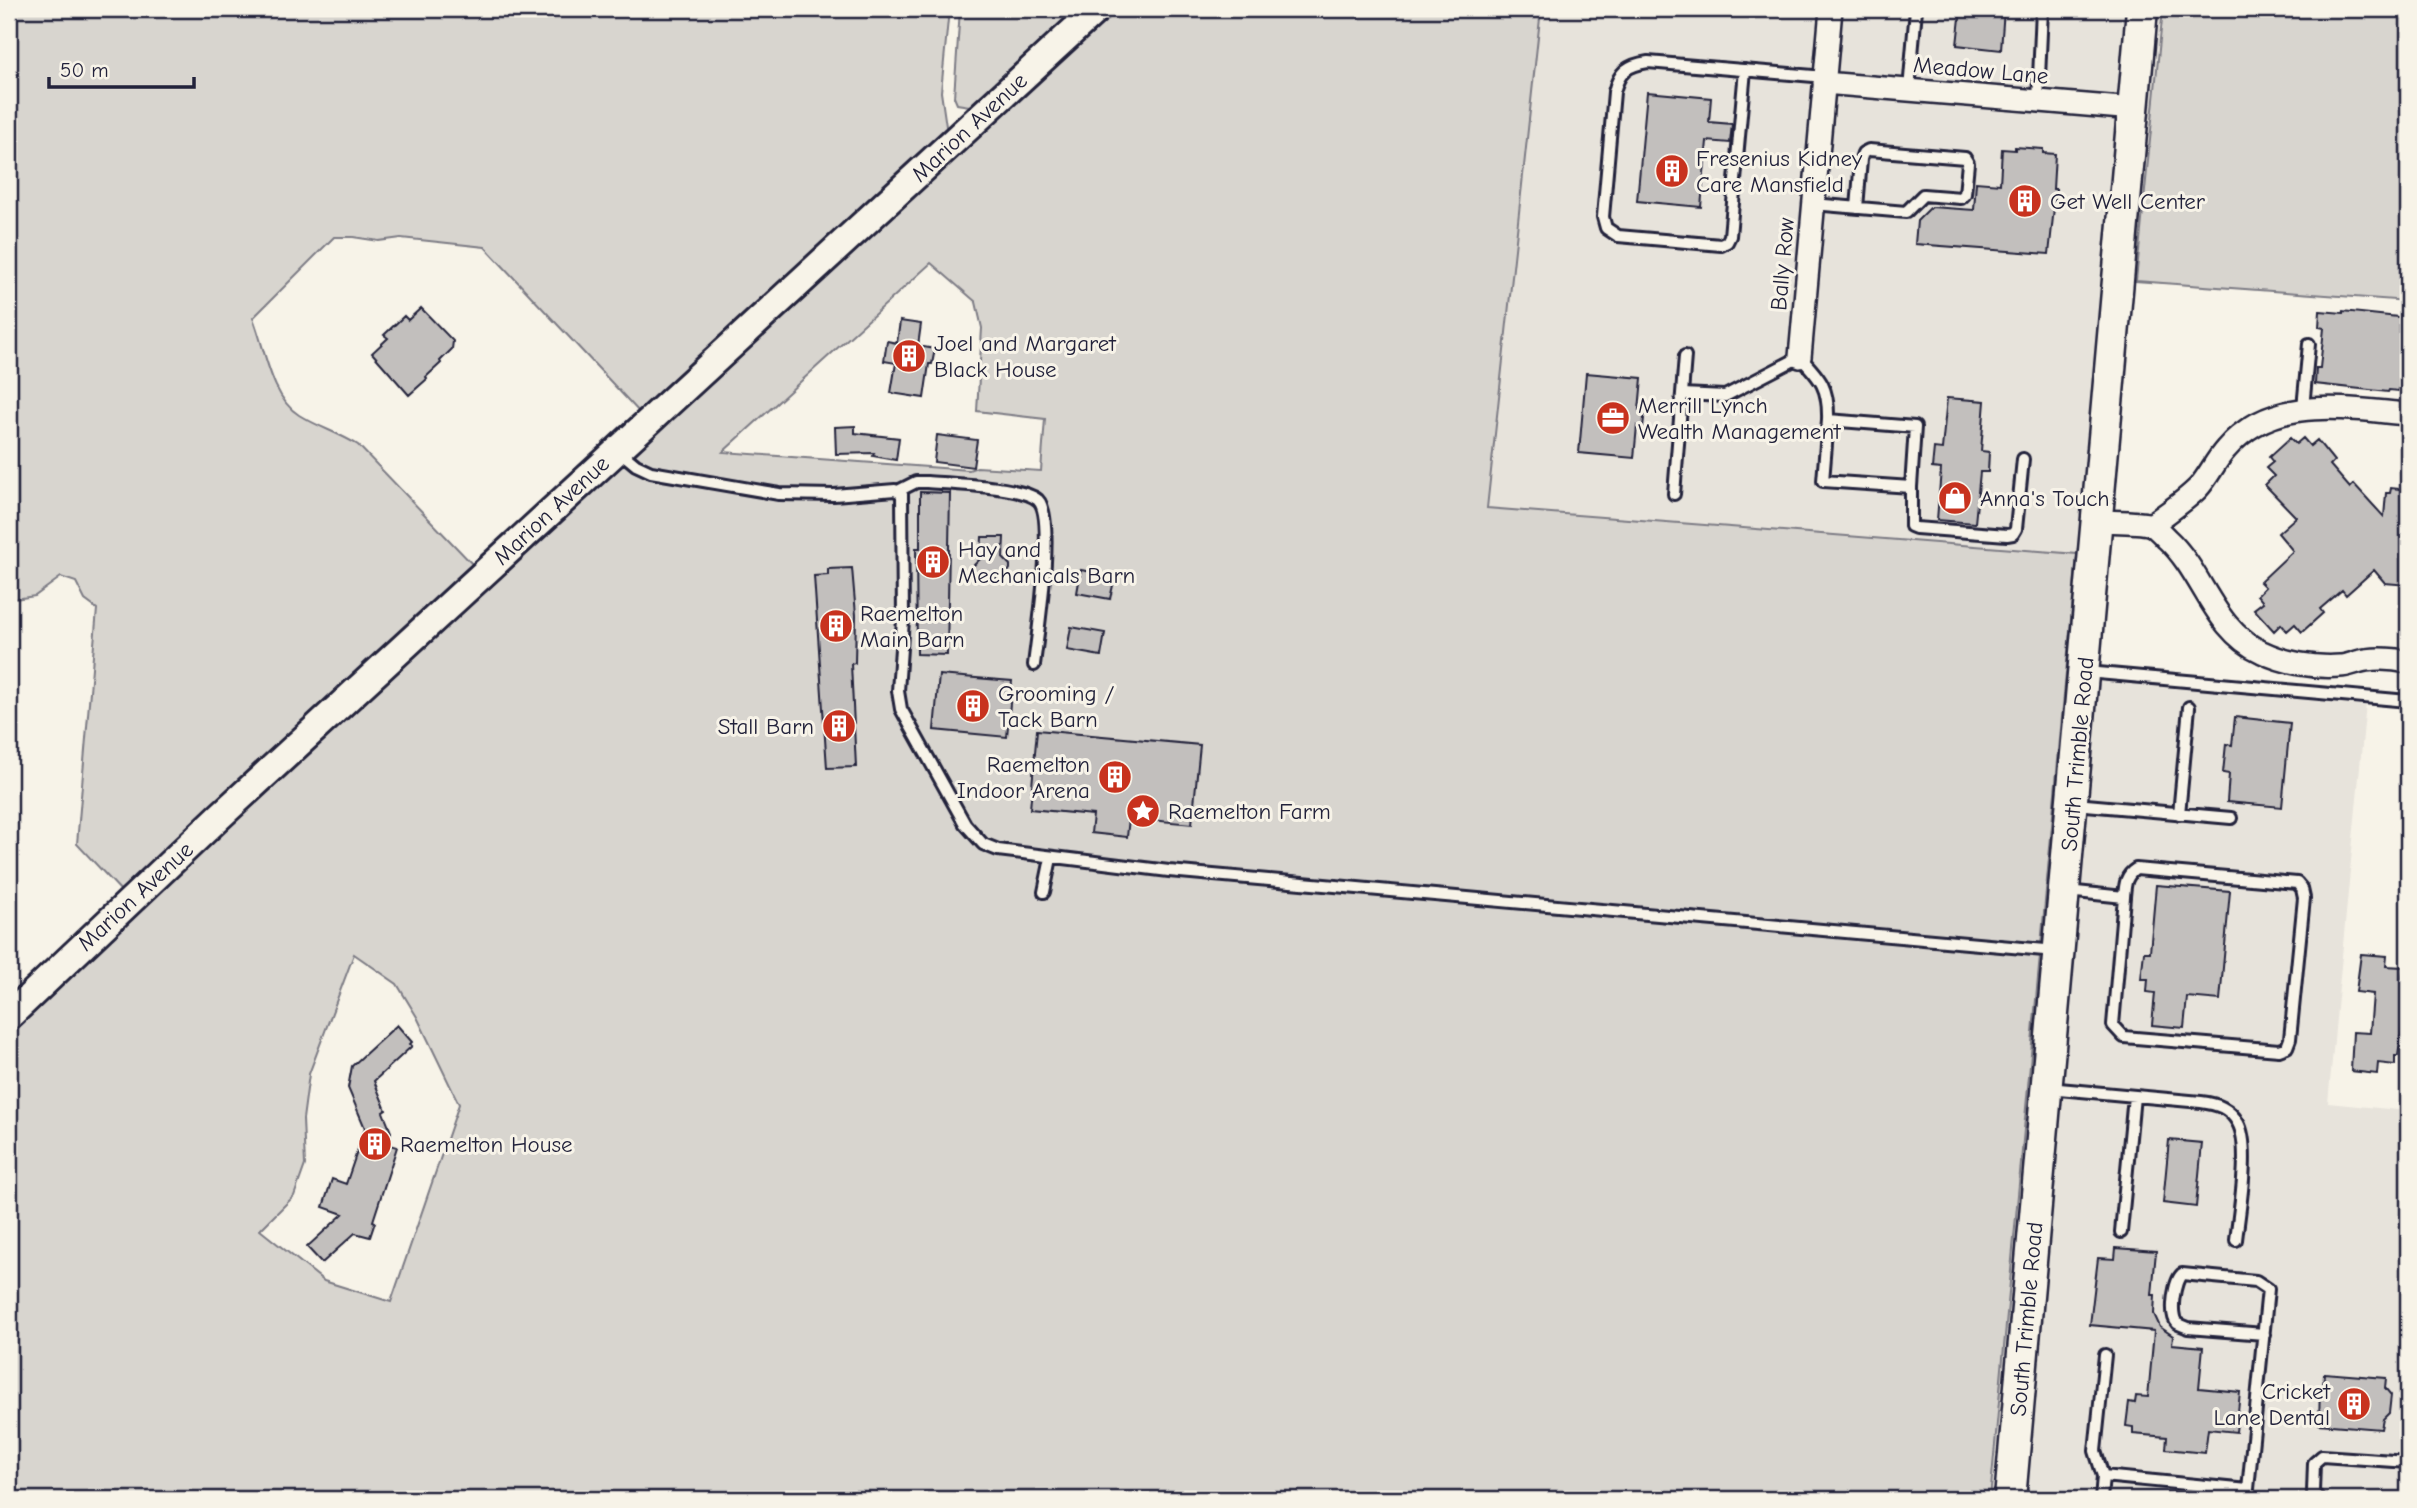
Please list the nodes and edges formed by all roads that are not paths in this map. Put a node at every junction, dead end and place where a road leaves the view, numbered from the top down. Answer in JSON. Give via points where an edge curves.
{"nodes":[{"id":1,"x":1097,"y":9,"type":"edge"},
{"id":2,"x":1831,"y":9,"type":"edge"},
{"id":3,"x":1916,"y":9,"type":"edge"},
{"id":4,"x":2042,"y":9,"type":"edge"},
{"id":5,"x":2142,"y":9,"type":"edge"},
{"id":6,"x":1745,"y":70,"type":"junction"},
{"id":7,"x":1825,"y":80,"type":"junction"},
{"id":8,"x":1909,"y":90,"type":"junction"},
{"id":9,"x":2038,"y":101,"type":"junction"},
{"id":10,"x":2134,"y":108,"type":"junction"},
{"id":11,"x":1814,"y":204,"type":"junction"},
{"id":12,"x":1857,"y":208,"type":"junction"},
{"id":13,"x":2309,"y":344,"type":"dead end"},
{"id":14,"x":1685,"y":356,"type":"dead end"},
{"id":15,"x":1800,"y":357,"type":"junction"},
{"id":16,"x":1682,"y":394,"type":"junction"},
{"id":17,"x":2303,"y":408,"type":"junction"},
{"id":18,"x":2408,"y":414,"type":"edge"},
{"id":19,"x":1828,"y":420,"type":"junction"},
{"id":20,"x":617,"y":449,"type":"junction"},
{"id":21,"x":2022,"y":459,"type":"dead end"},
{"id":22,"x":1911,"y":487,"type":"junction"},
{"id":23,"x":898,"y":491,"type":"junction"},
{"id":24,"x":1674,"y":494,"type":"dead end"},
{"id":25,"x":2098,"y":521,"type":"junction"},
{"id":26,"x":2151,"y":525,"type":"junction"},
{"id":27,"x":2408,"y":662,"type":"edge"},
{"id":28,"x":1034,"y":665,"type":"dead end"},
{"id":29,"x":2084,"y":671,"type":"junction"},
{"id":30,"x":2408,"y":701,"type":"edge"},
{"id":31,"x":2189,"y":707,"type":"dead end"},
{"id":32,"x":2072,"y":803,"type":"junction"},
{"id":33,"x":2179,"y":814,"type":"junction"},
{"id":34,"x":2231,"y":818,"type":"dead end"},
{"id":35,"x":1051,"y":858,"type":"junction"},
{"id":36,"x":2064,"y":890,"type":"junction"},
{"id":37,"x":1044,"y":892,"type":"dead end"},
{"id":38,"x":2124,"y":897,"type":"junction"},
{"id":39,"x":2059,"y":952,"type":"junction"},
{"id":40,"x":9,"y":1016,"type":"edge"},
{"id":41,"x":2047,"y":1088,"type":"junction"},
{"id":42,"x":2134,"y":1096,"type":"junction"},
{"id":43,"x":2121,"y":1232,"type":"dead end"},
{"id":44,"x":2236,"y":1240,"type":"dead end"},
{"id":45,"x":2264,"y":1334,"type":"junction"},
{"id":46,"x":2105,"y":1355,"type":"dead end"},
{"id":47,"x":2408,"y":1462,"type":"edge"},
{"id":48,"x":2104,"y":1476,"type":"junction"},
{"id":49,"x":2248,"y":1494,"type":"edge"},
{"id":50,"x":2010,"y":1499,"type":"edge"},
{"id":51,"x":2101,"y":1499,"type":"edge"},
{"id":52,"x":2319,"y":1499,"type":"edge"}],
"edges":[{"from":1,"to":20,"type":"street","name":"Marion Avenue"},
{"from":2,"to":7,"type":"street","name":"Bally Row"},
{"from":3,"to":8,"type":"lane"},
{"from":4,"to":9,"type":"lane"},
{"from":5,"to":10,"type":"main road","name":"South Trimble Road"},
{"from":6,"to":6,"type":"lane","via":[[1648,62],[1632,64],[1618,76],[1603,217],[1606,228],[1618,236],[1727,242]]},
{"from":6,"to":7,"type":"lane"},
{"from":7,"to":8,"type":"street","name":"Meadow Lane"},
{"from":7,"to":11,"type":"street","name":"Bally Row"},
{"from":8,"to":9,"type":"street","name":"Meadow Lane"},
{"from":9,"to":10,"type":"street","name":"Meadow Lane"},
{"from":10,"to":25,"type":"main road","name":"South Trimble Road"},
{"from":11,"to":12,"type":"lane"},
{"from":11,"to":15,"type":"street","name":"Bally Row"},
{"from":12,"to":12,"type":"lane","via":[[1906,212],[1923,195],[1961,198],[1968,163],[1965,158],[1869,150],[1861,159]]},
{"from":13,"to":17,"type":"lane"},
{"from":14,"to":16,"type":"lane"},
{"from":15,"to":16,"type":"lane","via":[[1725,396]]},
{"from":15,"to":19,"type":"lane","via":[[1821,378]]},
{"from":16,"to":24,"type":"lane"},
{"from":17,"to":18,"type":"street"},
{"from":17,"to":26,"type":"street","via":[[2245,432],[2198,487]]},
{"from":19,"to":22,"type":"lane","via":[[1915,427]]},
{"from":19,"to":22,"type":"lane","via":[[1823,481]]},
{"from":20,"to":23,"type":"lane","via":[[651,472],[756,491],[834,495]]},
{"from":20,"to":40,"type":"street","name":"Marion Avenue"},
{"from":21,"to":22,"type":"lane","via":[[2013,534],[1911,526]]},
{"from":23,"to":28,"type":"lane","via":[[927,482],[1016,491],[1038,501],[1046,525]]},
{"from":23,"to":35,"type":"lane","via":[[903,497],[901,709],[972,834],[998,850]]},
{"from":25,"to":26,"type":"street"},
{"from":25,"to":29,"type":"main road","name":"South Trimble Road"},
{"from":26,"to":27,"type":"street","via":[[2183,555],[2232,631],[2260,651],[2319,666],[2364,660]]},
{"from":29,"to":30,"type":"lane"},
{"from":29,"to":32,"type":"main road","name":"South Trimble Road"},
{"from":31,"to":33,"type":"lane"},
{"from":32,"to":33,"type":"lane"},
{"from":32,"to":36,"type":"main road","name":"South Trimble Road"},
{"from":33,"to":34,"type":"lane"},
{"from":35,"to":37,"type":"lane"},
{"from":35,"to":39,"type":"lane"},
{"from":36,"to":38,"type":"lane"},
{"from":36,"to":39,"type":"main road","name":"South Trimble Road"},
{"from":38,"to":38,"type":"lane","via":[[2113,1025],[2117,1032],[2124,1037],[2287,1047],[2304,898],[2297,883],[2136,869],[2129,873]]},
{"from":39,"to":41,"type":"main road","name":"South Trimble Road"},
{"from":41,"to":42,"type":"lane"},
{"from":41,"to":50,"type":"main road","name":"South Trimble Road"},
{"from":42,"to":43,"type":"lane"},
{"from":42,"to":44,"type":"lane","via":[[2218,1105],[2238,1123],[2244,1154]]},
{"from":45,"to":45,"type":"lane","via":[[2268,1289],[2256,1281],[2178,1277],[2173,1315],[2177,1323],[2188,1328]]},
{"from":45,"to":49,"type":"lane"},
{"from":46,"to":48,"type":"lane","via":[[2095,1451]]},
{"from":47,"to":52,"type":"lane","via":[[2322,1456],[2314,1464],[2313,1492]]},
{"from":48,"to":49,"type":"lane"},
{"from":48,"to":51,"type":"lane"}]}
